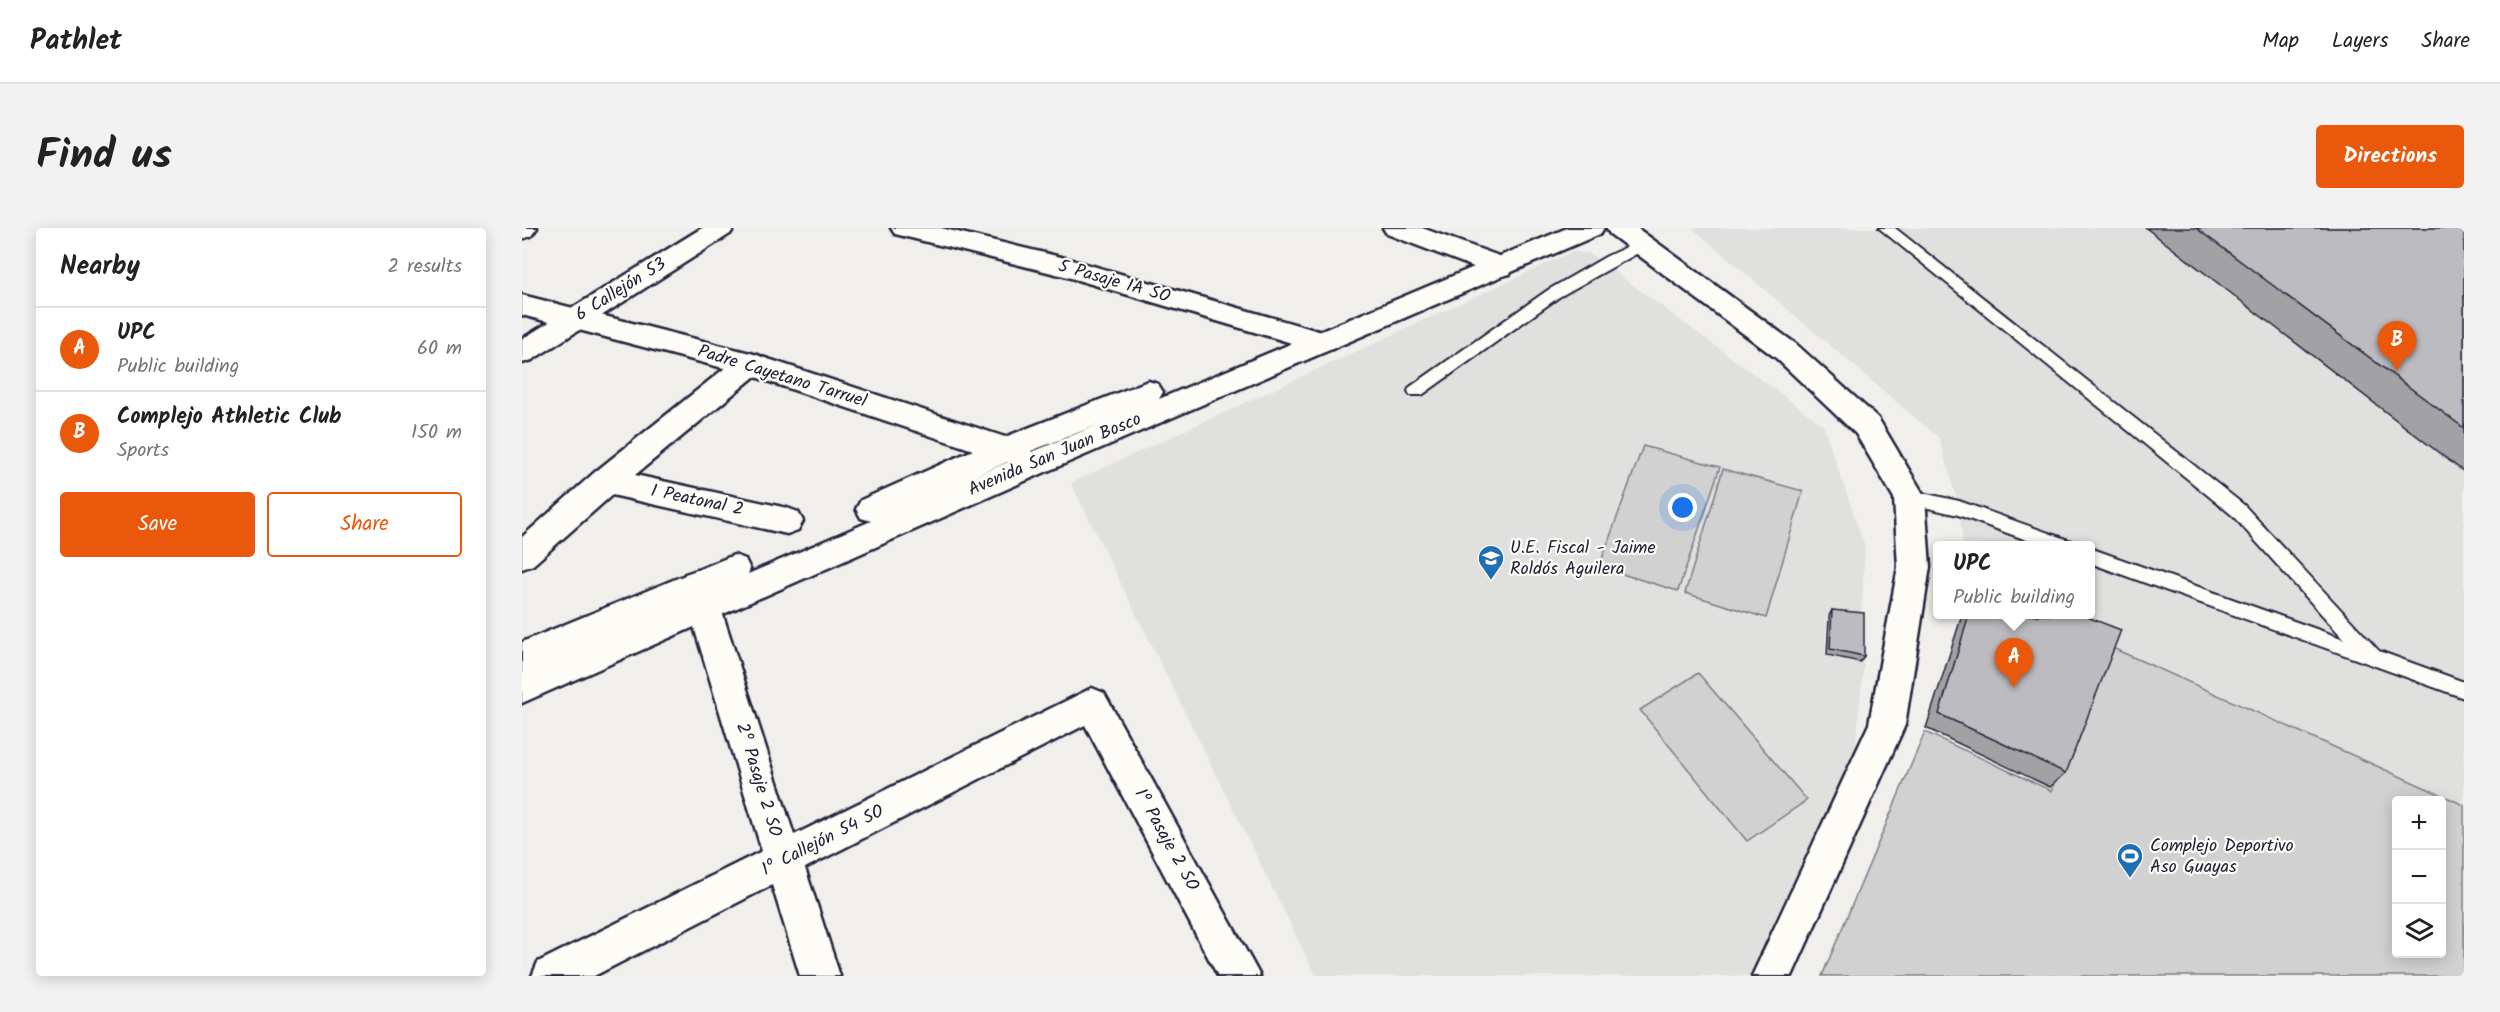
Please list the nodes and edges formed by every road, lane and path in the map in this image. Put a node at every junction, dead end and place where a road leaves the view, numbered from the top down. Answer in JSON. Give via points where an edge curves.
{"nodes":[{"id":1,"x":721,"y":228,"type":"edge"},
{"id":2,"x":904,"y":228,"type":"edge"},
{"id":3,"x":1396,"y":228,"type":"edge"},
{"id":4,"x":1536,"y":228,"type":"edge"},
{"id":5,"x":1591,"y":228,"type":"edge"},
{"id":6,"x":1886,"y":228,"type":"edge"},
{"id":7,"x":1630,"y":236,"type":"edge"},
{"id":8,"x":1472,"y":254,"type":"junction"},
{"id":9,"x":1501,"y":267,"type":"junction"},
{"id":10,"x":522,"y":305,"type":"edge"},
{"id":11,"x":575,"y":318,"type":"junction"},
{"id":12,"x":1292,"y":333,"type":"junction"},
{"id":13,"x":1322,"y":342,"type":"junction"},
{"id":14,"x":522,"y":353,"type":"edge"},
{"id":15,"x":750,"y":364,"type":"junction"},
{"id":16,"x":1416,"y":391,"type":"dead end"},
{"id":17,"x":1006,"y":449,"type":"junction"},
{"id":18,"x":1039,"y":462,"type":"junction"},
{"id":19,"x":606,"y":481,"type":"junction"},
{"id":20,"x":1909,"y":497,"type":"junction"},
{"id":21,"x":787,"y":521,"type":"dead end"},
{"id":22,"x":2051,"y":541,"type":"edge"},
{"id":23,"x":522,"y":556,"type":"edge"},
{"id":24,"x":2095,"y":556,"type":"edge"},
{"id":25,"x":700,"y":595,"type":"junction"},
{"id":26,"x":2372,"y":656,"type":"junction"},
{"id":27,"x":522,"y":658,"type":"edge"},
{"id":28,"x":522,"y":687,"type":"edge"},
{"id":29,"x":2464,"y":690,"type":"edge"},
{"id":30,"x":1092,"y":704,"type":"joint"},
{"id":31,"x":783,"y":861,"type":"junction"},
{"id":32,"x":552,"y":976,"type":"edge"},
{"id":33,"x":820,"y":976,"type":"edge"},
{"id":34,"x":1240,"y":976,"type":"edge"},
{"id":35,"x":1772,"y":976,"type":"edge"}],
"edges":[{"from":1,"to":11,"type":"street","name":"6 Callejón 53"},
{"from":2,"to":12,"type":"street","name":"5 Pasaje 1A SO","via":[[1065,267]]},
{"from":3,"to":8,"type":"street"},
{"from":4,"to":8,"type":"street","name":"Avenida San Juan Bosco"},
{"from":5,"to":9,"type":"street","name":"Avenida San Juan Bosco"},
{"from":6,"to":26,"type":"lane","via":[[2238,510]]},
{"from":7,"to":16,"type":"lane","via":[[1608,260]]},
{"from":7,"to":20,"type":"street","via":[[1786,351],[1867,426]]},
{"from":8,"to":9,"type":"street"},
{"from":8,"to":12,"type":"street","name":"Avenida San Juan Bosco"},
{"from":9,"to":13,"type":"street","name":"Avenida San Juan Bosco"},
{"from":10,"to":11,"type":"street","name":"Padre Cayetano Tarruel"},
{"from":11,"to":14,"type":"street","name":"6 Callejón 53"},
{"from":11,"to":15,"type":"street","name":"Padre Cayetano Tarruel"},
{"from":12,"to":13,"type":"street","name":"5 Pasaje 1A SO"},
{"from":12,"to":17,"type":"street","name":"Avenida San Juan Bosco"},
{"from":13,"to":18,"type":"street","name":"Avenida San Juan Bosco"},
{"from":15,"to":17,"type":"street","name":"Padre Cayetano Tarruel"},
{"from":15,"to":19,"type":"street"},
{"from":17,"to":18,"type":"street","name":"Padre Cayetano Tarruel"},
{"from":17,"to":25,"type":"street","name":"Avenida San Juan Bosco","via":[[823,532]]},
{"from":18,"to":25,"type":"street","name":"Avenida San Juan Bosco"},
{"from":19,"to":21,"type":"street","name":"1 Peatonal 2"},
{"from":19,"to":23,"type":"street"},
{"from":20,"to":22,"type":"lane","via":[[1959,508]]},
{"from":20,"to":35,"type":"street","via":[[1914,567],[1887,725]]},
{"from":24,"to":26,"type":"lane"},
{"from":25,"to":27,"type":"street","name":"Avenida San Juan Bosco"},
{"from":25,"to":28,"type":"street","name":"Avenida San Juan Bosco"},
{"from":25,"to":31,"type":"street","name":"2º Pasaje 2 SO"},
{"from":26,"to":29,"type":"lane"},
{"from":30,"to":31,"type":"street","name":"1º Callejón 54 SO"},
{"from":30,"to":34,"type":"street","name":"1º Pasaje 2 SO"},
{"from":31,"to":32,"type":"street","name":"1º Callejón 54 SO"},
{"from":31,"to":33,"type":"street","name":"2º Pasaje 2 SO"}]}
